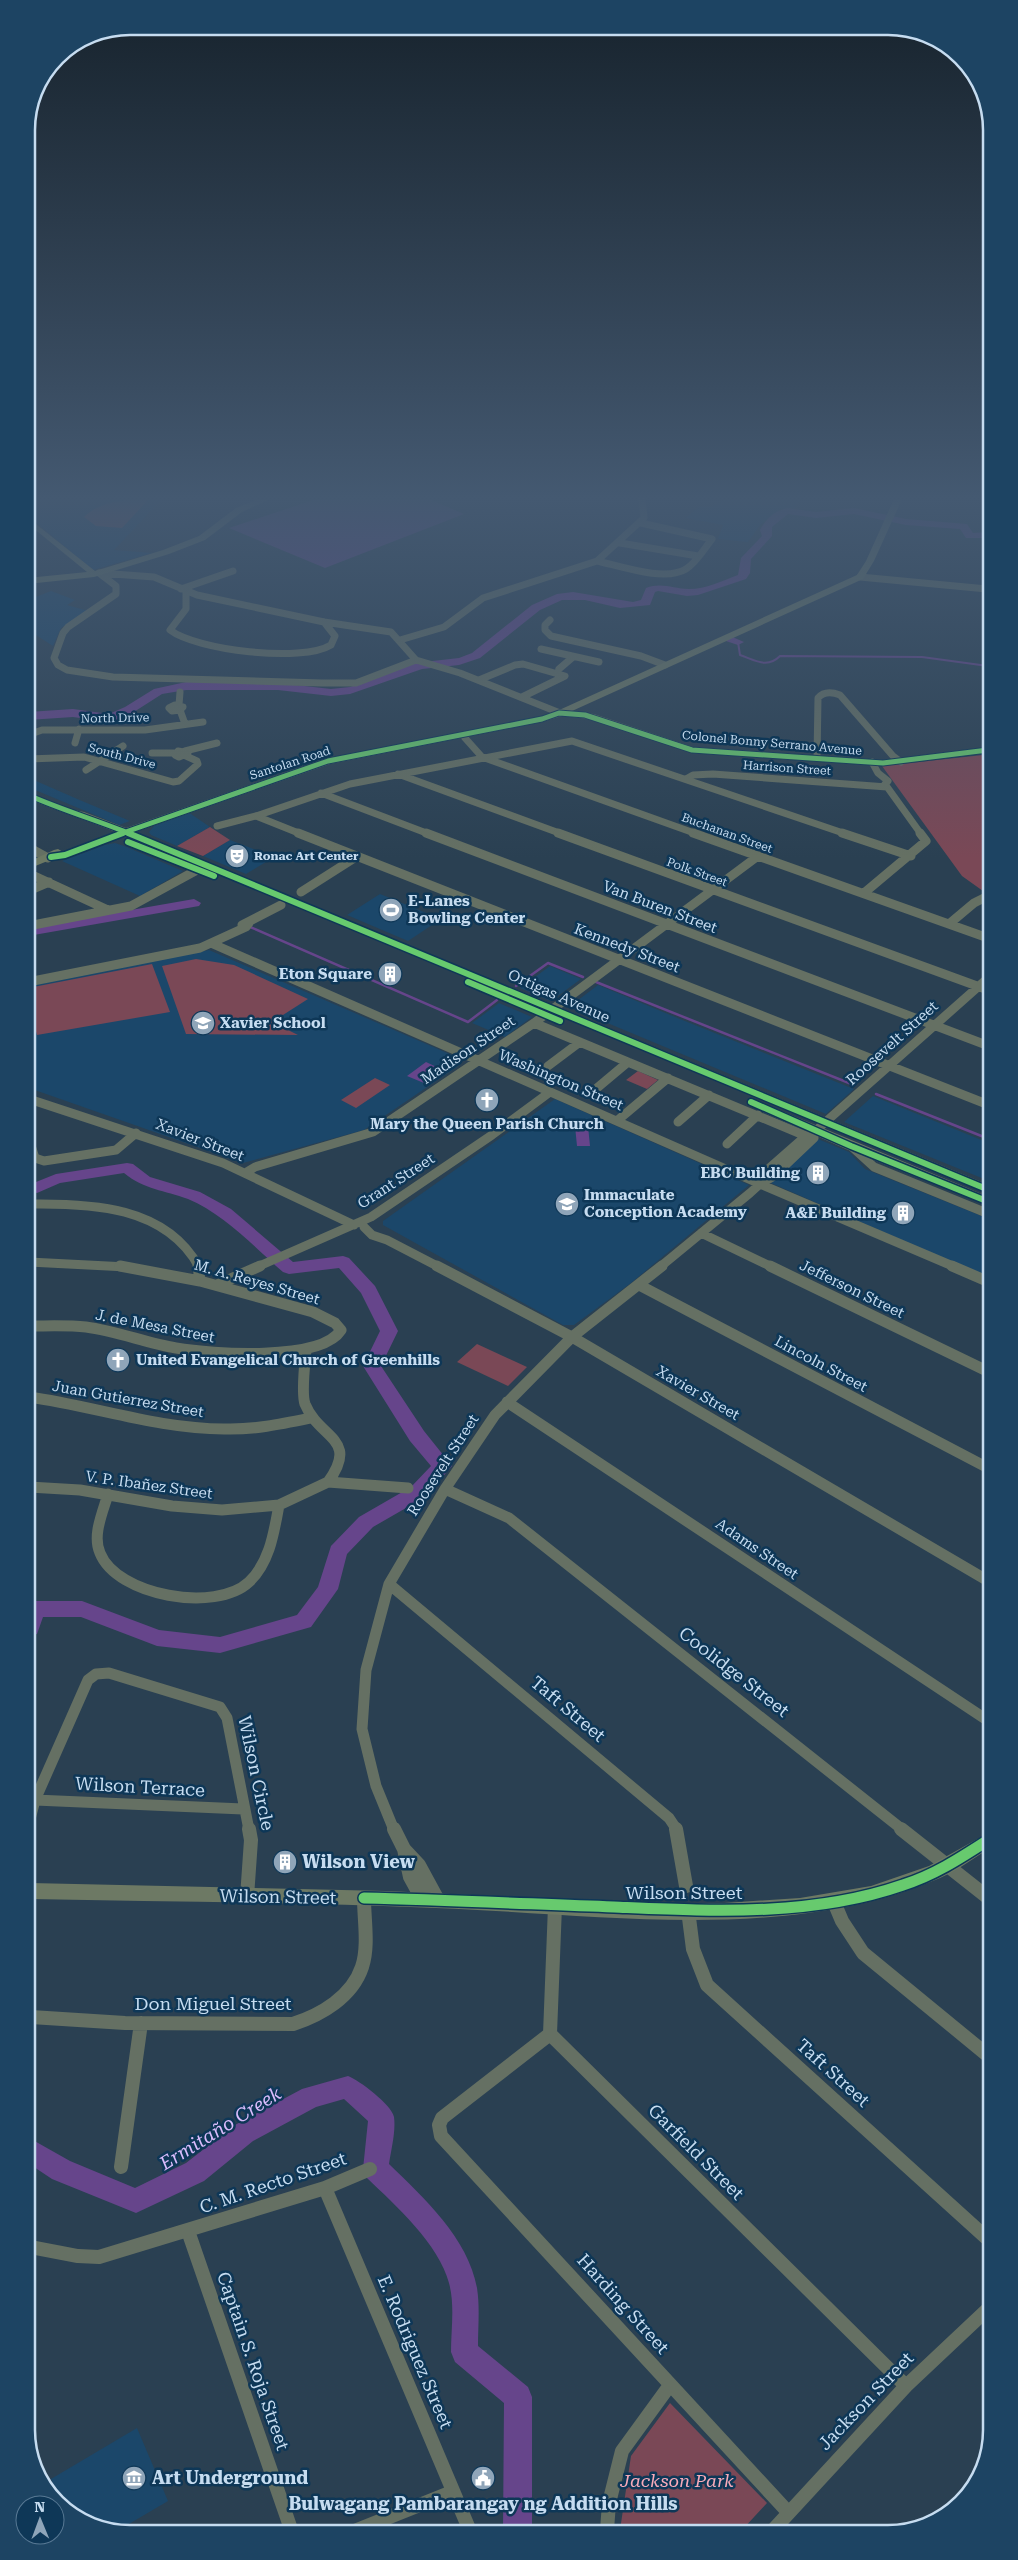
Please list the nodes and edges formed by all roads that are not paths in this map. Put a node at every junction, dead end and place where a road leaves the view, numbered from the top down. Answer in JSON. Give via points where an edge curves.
{"nodes":[{"id":1,"x":80,"y":618,"type":"edge"},
{"id":2,"x":178,"y":618,"type":"edge"},
{"id":3,"x":309,"y":618,"type":"edge"},
{"id":4,"x":455,"y":618,"type":"edge"},
{"id":5,"x":768,"y":618,"type":"edge"},
{"id":6,"x":550,"y":620,"type":"dead end"},
{"id":7,"x":324,"y":622,"type":"junction"},
{"id":8,"x":400,"y":640,"type":"junction"},
{"id":9,"x":578,"y":642,"type":"junction"},
{"id":10,"x":541,"y":649,"type":"dead end"},
{"id":11,"x":563,"y":654,"type":"junction"},
{"id":12,"x":573,"y":657,"type":"junction"},
{"id":13,"x":416,"y":660,"type":"junction"},
{"id":14,"x":599,"y":662,"type":"dead end"},
{"id":15,"x":665,"y":665,"type":"junction"},
{"id":16,"x":559,"y":669,"type":"dead end"},
{"id":17,"x":478,"y":680,"type":"junction"},
{"id":18,"x":180,"y":692,"type":"dead end"},
{"id":19,"x":522,"y":697,"type":"junction"},
{"id":20,"x":582,"y":702,"type":"junction"},
{"id":21,"x":560,"y":713,"type":"junction"},
{"id":22,"x":591,"y":716,"type":"junction"},
{"id":23,"x":546,"y":717,"type":"junction"},
{"id":24,"x":203,"y":722,"type":"dead end"},
{"id":25,"x":185,"y":724,"type":"junction"},
{"id":26,"x":79,"y":729,"type":"junction"},
{"id":27,"x":35,"y":732,"type":"edge"},
{"id":28,"x":465,"y":738,"type":"dead end"},
{"id":29,"x":75,"y":743,"type":"dead end"},
{"id":30,"x":217,"y":743,"type":"dead end"},
{"id":31,"x":123,"y":746,"type":"dead end"},
{"id":32,"x":983,"y":751,"type":"edge"},
{"id":33,"x":152,"y":753,"type":"dead end"},
{"id":34,"x":186,"y":754,"type":"junction"},
{"id":35,"x":482,"y":756,"type":"junction"},
{"id":36,"x":35,"y":758,"type":"edge"},
{"id":37,"x":817,"y":758,"type":"junction"},
{"id":38,"x":99,"y":761,"type":"junction"},
{"id":39,"x":872,"y":762,"type":"junction"},
{"id":40,"x":901,"y":762,"type":"junction"},
{"id":41,"x":86,"y":770,"type":"dead end"},
{"id":42,"x":398,"y":774,"type":"junction"},
{"id":43,"x":686,"y":779,"type":"junction"},
{"id":44,"x":886,"y":785,"type":"junction"},
{"id":45,"x":321,"y":793,"type":"junction"},
{"id":46,"x":35,"y":798,"type":"edge"},
{"id":47,"x":256,"y":816,"type":"junction"},
{"id":48,"x":150,"y":822,"type":"junction"},
{"id":49,"x":216,"y":826,"type":"dead end"},
{"id":50,"x":116,"y":833,"type":"junction"},
{"id":51,"x":149,"y":841,"type":"junction"},
{"id":52,"x":35,"y":855,"type":"edge"},
{"id":53,"x":758,"y":856,"type":"junction"},
{"id":54,"x":911,"y":856,"type":"junction"},
{"id":55,"x":356,"y":857,"type":"junction"},
{"id":56,"x":47,"y":859,"type":"junction"},
{"id":57,"x":35,"y":863,"type":"edge"},
{"id":58,"x":197,"y":870,"type":"junction"},
{"id":59,"x":35,"y":875,"type":"edge"},
{"id":60,"x":49,"y":882,"type":"junction"},
{"id":61,"x":35,"y":888,"type":"edge"},
{"id":62,"x":712,"y":889,"type":"junction"},
{"id":63,"x":301,"y":892,"type":"dead end"},
{"id":64,"x":864,"y":893,"type":"junction"},
{"id":65,"x":983,"y":898,"type":"edge"},
{"id":66,"x":281,"y":905,"type":"junction"},
{"id":67,"x":108,"y":910,"type":"junction"},
{"id":68,"x":667,"y":924,"type":"junction"},
{"id":69,"x":949,"y":924,"type":"junction"},
{"id":70,"x":35,"y":925,"type":"edge"},
{"id":71,"x":983,"y":936,"type":"edge"},
{"id":72,"x":213,"y":944,"type":"junction"},
{"id":73,"x":618,"y":960,"type":"junction"},
{"id":74,"x":35,"y":981,"type":"edge"},
{"id":75,"x":983,"y":983,"type":"edge"},
{"id":76,"x":979,"y":987,"type":"junction"},
{"id":77,"x":983,"y":988,"type":"edge"},
{"id":78,"x":506,"y":993,"type":"junction"},
{"id":79,"x":549,"y":1012,"type":"junction"},
{"id":80,"x":534,"y":1022,"type":"junction"},
{"id":81,"x":935,"y":1026,"type":"junction"},
{"id":82,"x":580,"y":1042,"type":"junction"},
{"id":83,"x":983,"y":1044,"type":"edge"},
{"id":84,"x":477,"y":1061,"type":"junction"},
{"id":85,"x":628,"y":1062,"type":"junction"},
{"id":86,"x":548,"y":1066,"type":"dead end"},
{"id":87,"x":890,"y":1067,"type":"junction"},
{"id":88,"x":668,"y":1078,"type":"junction"},
{"id":89,"x":597,"y":1088,"type":"dead end"},
{"id":90,"x":550,"y":1092,"type":"junction"},
{"id":91,"x":709,"y":1095,"type":"junction"},
{"id":92,"x":35,"y":1103,"type":"edge"},
{"id":93,"x":983,"y":1103,"type":"edge"},
{"id":94,"x":758,"y":1115,"type":"junction"},
{"id":95,"x":618,"y":1120,"type":"junction"},
{"id":96,"x":678,"y":1122,"type":"dead end"},
{"id":97,"x":826,"y":1123,"type":"junction"},
{"id":98,"x":136,"y":1132,"type":"junction"},
{"id":99,"x":811,"y":1134,"type":"junction"},
{"id":100,"x":727,"y":1144,"type":"dead end"},
{"id":101,"x":851,"y":1146,"type":"junction"},
{"id":102,"x":35,"y":1158,"type":"edge"},
{"id":103,"x":245,"y":1173,"type":"junction"},
{"id":104,"x":760,"y":1184,"type":"junction"},
{"id":105,"x":983,"y":1188,"type":"edge"},
{"id":106,"x":983,"y":1200,"type":"edge"},
{"id":107,"x":35,"y":1204,"type":"edge"},
{"id":108,"x":983,"y":1212,"type":"edge"},
{"id":109,"x":359,"y":1225,"type":"junction"},
{"id":110,"x":701,"y":1233,"type":"junction"},
{"id":111,"x":35,"y":1262,"type":"edge"},
{"id":112,"x":983,"y":1279,"type":"edge"},
{"id":113,"x":200,"y":1280,"type":"junction"},
{"id":114,"x":217,"y":1285,"type":"junction"},
{"id":115,"x":639,"y":1285,"type":"junction"},
{"id":116,"x":35,"y":1326,"type":"edge"},
{"id":117,"x":572,"y":1337,"type":"junction"},
{"id":118,"x":306,"y":1350,"type":"junction"},
{"id":119,"x":983,"y":1369,"type":"edge"},
{"id":120,"x":35,"y":1398,"type":"edge"},
{"id":121,"x":507,"y":1402,"type":"junction"},
{"id":122,"x":311,"y":1418,"type":"junction"},
{"id":123,"x":983,"y":1465,"type":"edge"},
{"id":124,"x":328,"y":1482,"type":"junction"},
{"id":125,"x":35,"y":1487,"type":"edge"},
{"id":126,"x":408,"y":1488,"type":"dead end"},
{"id":127,"x":445,"y":1489,"type":"junction"},
{"id":128,"x":108,"y":1494,"type":"junction"},
{"id":129,"x":279,"y":1505,"type":"junction"},
{"id":130,"x":983,"y":1578,"type":"edge"},
{"id":131,"x":388,"y":1584,"type":"junction"},
{"id":132,"x":983,"y":1717,"type":"edge"},
{"id":133,"x":35,"y":1800,"type":"joint"},
{"id":134,"x":244,"y":1809,"type":"junction"},
{"id":135,"x":983,"y":1844,"type":"edge"},
{"id":136,"x":949,"y":1866,"type":"junction"},
{"id":137,"x":686,"y":1886,"type":"dead end"},
{"id":138,"x":35,"y":1892,"type":"edge"},
{"id":139,"x":983,"y":1894,"type":"edge"},
{"id":140,"x":247,"y":1897,"type":"junction"},
{"id":141,"x":364,"y":1898,"type":"junction"},
{"id":142,"x":430,"y":1899,"type":"junction"},
{"id":143,"x":834,"y":1902,"type":"junction"},
{"id":144,"x":555,"y":1906,"type":"junction"},
{"id":145,"x":688,"y":1910,"type":"junction"},
{"id":146,"x":35,"y":2017,"type":"edge"},
{"id":147,"x":142,"y":2023,"type":"junction"},
{"id":148,"x":550,"y":2034,"type":"junction"},
{"id":149,"x":983,"y":2051,"type":"edge"},
{"id":150,"x":121,"y":2167,"type":"dead end"},
{"id":151,"x":370,"y":2169,"type":"dead end"},
{"id":152,"x":325,"y":2188,"type":"junction"},
{"id":153,"x":188,"y":2231,"type":"junction"},
{"id":154,"x":983,"y":2235,"type":"edge"},
{"id":155,"x":35,"y":2248,"type":"edge"},
{"id":156,"x":983,"y":2314,"type":"edge"},
{"id":157,"x":670,"y":2386,"type":"junction"},
{"id":158,"x":906,"y":2386,"type":"junction"},
{"id":159,"x":452,"y":2492,"type":"junction"},
{"id":160,"x":788,"y":2512,"type":"junction"},
{"id":161,"x":290,"y":2525,"type":"edge"},
{"id":162,"x":370,"y":2525,"type":"edge"},
{"id":163,"x":467,"y":2525,"type":"edge"},
{"id":164,"x":608,"y":2525,"type":"edge"},
{"id":165,"x":777,"y":2525,"type":"edge"}],
"edges":[{"from":1,"to":13,"type":"street","via":[[63,633],[54,658],[67,670],[113,678],[356,683]]},
{"from":2,"to":7,"type":"street","via":[[170,627],[172,634],[192,642],[264,652],[313,653],[331,645],[335,636]]},
{"from":3,"to":7,"type":"street"},
{"from":4,"to":8,"type":"street","via":[[444,627]]},
{"from":5,"to":15,"type":"main road"},
{"from":6,"to":9,"type":"street","via":[[545,626],[547,633]]},
{"from":7,"to":8,"type":"street","via":[[383,630]]},
{"from":8,"to":13,"type":"street"},
{"from":9,"to":11,"type":"street"},
{"from":9,"to":15,"type":"street","via":[[641,656]]},
{"from":10,"to":11,"type":"street"},
{"from":11,"to":12,"type":"street"},
{"from":12,"to":14,"type":"street"},
{"from":12,"to":16,"type":"street"},
{"from":13,"to":17,"type":"street"},
{"from":15,"to":20,"type":"main road"},
{"from":17,"to":19,"type":"street"},
{"from":17,"to":19,"type":"street","via":[[523,664],[565,676]]},
{"from":18,"to":25,"type":"street","via":[[179,708]]},
{"from":19,"to":21,"type":"street"},
{"from":20,"to":21,"type":"main road"},
{"from":20,"to":22,"type":"main road","via":[[581,709]]},
{"from":21,"to":22,"type":"main road","name":"Colonel Bonny Serrano Avenue"},
{"from":21,"to":23,"type":"main road","name":"Santolan Road"},
{"from":22,"to":37,"type":"main road","name":"Colonel Bonny Serrano Avenue","via":[[681,748]]},
{"from":23,"to":48,"type":"main road","name":"Santolan Road","via":[[328,761]]},
{"from":23,"to":50,"type":"main road","name":"Santolan Road","via":[[332,757],[190,802]]},
{"from":24,"to":25,"type":"street","name":"North Drive"},
{"from":25,"to":26,"type":"street","name":"North Drive","via":[[145,730]]},
{"from":26,"to":27,"type":"street","name":"North Drive"},
{"from":26,"to":29,"type":"street"},
{"from":28,"to":35,"type":"street","name":"Buchanan Street"},
{"from":30,"to":34,"type":"street"},
{"from":31,"to":38,"type":"street"},
{"from":32,"to":40,"type":"main road","name":"Colonel Bonny Serrano Avenue"},
{"from":33,"to":34,"type":"street"},
{"from":34,"to":38,"type":"street","name":"South Drive","via":[[198,764],[179,781],[173,782]]},
{"from":35,"to":42,"type":"street"},
{"from":35,"to":43,"type":"street","via":[[572,741]]},
{"from":35,"to":53,"type":"street","name":"Buchanan Street"},
{"from":36,"to":38,"type":"street","name":"South Drive","via":[[78,757]]},
{"from":37,"to":39,"type":"main road","name":"Colonel Bonny Serrano Avenue"},
{"from":37,"to":40,"type":"street","via":[[818,698],[831,692],[840,695]]},
{"from":38,"to":41,"type":"street"},
{"from":39,"to":40,"type":"main road","name":"Colonel Bonny Serrano Avenue"},
{"from":39,"to":44,"type":"street","via":[[878,773],[875,779]]},
{"from":42,"to":45,"type":"street"},
{"from":42,"to":62,"type":"street","name":"Polk Street"},
{"from":43,"to":44,"type":"street","name":"Harrison Street","via":[[701,774]]},
{"from":43,"to":54,"type":"street"},
{"from":44,"to":54,"type":"street","via":[[926,837],[925,844]]},
{"from":45,"to":47,"type":"street"},
{"from":45,"to":68,"type":"street","name":"Van Buren Street"},
{"from":46,"to":50,"type":"main road","via":[[72,817]]},
{"from":47,"to":49,"type":"street"},
{"from":47,"to":55,"type":"street","name":"Kennedy Street"},
{"from":48,"to":50,"type":"main road","name":"Santolan Road"},
{"from":48,"to":51,"type":"main road","via":[[141,830]]},
{"from":50,"to":51,"type":"main road","name":"Ortigas Avenue"},
{"from":50,"to":56,"type":"main road","name":"Santolan Road","via":[[65,855]]},
{"from":50,"to":58,"type":"main road","name":"Ortigas Avenue"},
{"from":51,"to":78,"type":"main road","name":"Ortigas Avenue"},
{"from":52,"to":56,"type":"street"},
{"from":53,"to":62,"type":"street","name":"Madison Street"},
{"from":53,"to":64,"type":"street","name":"Buchanan Street"},
{"from":54,"to":64,"type":"street"},
{"from":55,"to":63,"type":"street"},
{"from":55,"to":73,"type":"street","name":"Kennedy Street"},
{"from":56,"to":57,"type":"main road","name":"Santolan Road"},
{"from":58,"to":66,"type":"main road","name":"Ortigas Avenue"},
{"from":58,"to":67,"type":"street","via":[[132,906]]},
{"from":59,"to":60,"type":"street"},
{"from":60,"to":61,"type":"street"},
{"from":60,"to":67,"type":"street"},
{"from":62,"to":68,"type":"street","name":"Madison Street"},
{"from":62,"to":76,"type":"street","name":"Polk Street"},
{"from":64,"to":69,"type":"street","name":"Buchanan Street"},
{"from":65,"to":69,"type":"street"},
{"from":66,"to":72,"type":"street"},
{"from":66,"to":78,"type":"main road","name":"Ortigas Avenue"},
{"from":67,"to":70,"type":"street"},
{"from":68,"to":73,"type":"street","name":"Madison Street"},
{"from":68,"to":81,"type":"street","name":"Van Buren Street"},
{"from":69,"to":71,"type":"street","name":"Buchanan Street"},
{"from":72,"to":74,"type":"street"},
{"from":72,"to":84,"type":"street","name":"Washington Street"},
{"from":73,"to":79,"type":"street","name":"Madison Street"},
{"from":73,"to":87,"type":"street","name":"Kennedy Street"},
{"from":75,"to":76,"type":"street","name":"Roosevelt Street"},
{"from":76,"to":77,"type":"street","name":"Polk Street"},
{"from":76,"to":81,"type":"street","name":"Roosevelt Street"},
{"from":78,"to":79,"type":"main road","name":"Ortigas Avenue"},
{"from":79,"to":80,"type":"street","name":"Madison Street"},
{"from":79,"to":97,"type":"main road","name":"Ortigas Avenue"},
{"from":79,"to":99,"type":"main road","name":"Ortigas Avenue"},
{"from":80,"to":82,"type":"street"},
{"from":80,"to":84,"type":"street","name":"Madison Street"},
{"from":81,"to":83,"type":"street","name":"Van Buren Street"},
{"from":81,"to":87,"type":"street","name":"Roosevelt Street"},
{"from":82,"to":85,"type":"street"},
{"from":82,"to":86,"type":"street"},
{"from":84,"to":90,"type":"street","name":"Washington Street"},
{"from":84,"to":103,"type":"street","name":"Madison Street","via":[[372,1132],[255,1167]]},
{"from":85,"to":88,"type":"street"},
{"from":85,"to":89,"type":"street"},
{"from":87,"to":93,"type":"street","name":"Kennedy Street"},
{"from":87,"to":97,"type":"street","name":"Roosevelt Street"},
{"from":88,"to":91,"type":"street"},
{"from":88,"to":95,"type":"street"},
{"from":90,"to":95,"type":"street","name":"Washington Street"},
{"from":90,"to":109,"type":"street","name":"Grant Street"},
{"from":91,"to":94,"type":"street"},
{"from":91,"to":96,"type":"street"},
{"from":92,"to":98,"type":"street","name":"Xavier Street"},
{"from":94,"to":99,"type":"street"},
{"from":94,"to":100,"type":"street"},
{"from":95,"to":104,"type":"street","name":"Washington Street"},
{"from":97,"to":99,"type":"street","name":"Roosevelt Street"},
{"from":97,"to":105,"type":"main road","name":"Ortigas Avenue"},
{"from":98,"to":102,"type":"street","via":[[116,1150],[44,1161]]},
{"from":98,"to":103,"type":"street","name":"Xavier Street"},
{"from":99,"to":101,"type":"main road","name":"Ortigas Avenue"},
{"from":99,"to":104,"type":"street","via":[[814,1138]]},
{"from":101,"to":106,"type":"main road","name":"Ortigas Avenue"},
{"from":101,"to":108,"type":"street","via":[[874,1167]]},
{"from":103,"to":109,"type":"street","name":"Xavier Street"},
{"from":104,"to":110,"type":"street","name":"Roosevelt Street"},
{"from":104,"to":112,"type":"street","name":"Washington Street"},
{"from":107,"to":113,"type":"street","via":[[98,1208],[156,1224],[180,1243],[197,1264]]},
{"from":109,"to":114,"type":"street","name":"Grant Street","via":[[283,1254]]},
{"from":109,"to":117,"type":"street","name":"Xavier Street","via":[[372,1235]]},
{"from":110,"to":115,"type":"street","name":"Roosevelt Street"},
{"from":110,"to":119,"type":"street","name":"Jefferson Street"},
{"from":111,"to":113,"type":"street","name":"M. A. Reyes Street","via":[[119,1266]]},
{"from":113,"to":114,"type":"street","name":"M. A. Reyes Street"},
{"from":114,"to":118,"type":"street","name":"M. A. Reyes Street","via":[[313,1312],[339,1326],[340,1334],[336,1338]]},
{"from":115,"to":117,"type":"street","name":"Roosevelt Street"},
{"from":115,"to":123,"type":"street","name":"Lincoln Street"},
{"from":116,"to":118,"type":"street","name":"J. de Mesa Street","via":[[86,1327],[202,1353]]},
{"from":117,"to":121,"type":"street","name":"Roosevelt Street"},
{"from":117,"to":130,"type":"street","name":"Xavier Street"},
{"from":118,"to":122,"type":"street","via":[[304,1402]]},
{"from":120,"to":122,"type":"street","name":"Juan Gutierrez Street","via":[[172,1425],[214,1429],[266,1426]]},
{"from":121,"to":127,"type":"street","name":"Roosevelt Street","via":[[482,1432]]},
{"from":121,"to":132,"type":"street","name":"Adams Street"},
{"from":122,"to":124,"type":"street","via":[[339,1446],[340,1464]]},
{"from":124,"to":126,"type":"street","name":"V. P. Ibañez Street"},
{"from":124,"to":129,"type":"street","name":"V. P. Ibañez Street"},
{"from":125,"to":128,"type":"street","name":"V. P. Ibañez Street"},
{"from":127,"to":131,"type":"street","name":"Roosevelt Street"},
{"from":127,"to":136,"type":"street","name":"Coolidge Street","via":[[509,1518]]},
{"from":128,"to":129,"type":"street","name":"V. P. Ibañez Street","via":[[197,1509]]},
{"from":128,"to":129,"type":"street","via":[[98,1544],[106,1564],[135,1583],[179,1598],[192,1599],[221,1596],[249,1582],[265,1557]]},
{"from":131,"to":137,"type":"street","name":"Taft Street","via":[[668,1818],[678,1832]]},
{"from":131,"to":142,"type":"street","name":"Roosevelt Street","via":[[366,1670],[362,1729],[376,1786],[404,1849],[410,1877]]},
{"from":133,"to":134,"type":"street","name":"Wilson Terrace"},
{"from":133,"to":134,"type":"street","name":"Wilson Circle","via":[[88,1680],[96,1674],[109,1673],[220,1707],[225,1712]]},
{"from":134,"to":140,"type":"street","name":"Wilson Circle","via":[[251,1840]]},
{"from":135,"to":136,"type":"main road","name":"Wilson Street"},
{"from":136,"to":139,"type":"street","name":"Coolidge Street"},
{"from":136,"to":143,"type":"main road","name":"Wilson Street","via":[[909,1884]]},
{"from":138,"to":140,"type":"main road","name":"Wilson Street"},
{"from":140,"to":141,"type":"main road","name":"Wilson Street"},
{"from":141,"to":142,"type":"main road","name":"Wilson Street"},
{"from":141,"to":147,"type":"street","name":"Don Miguel Street","via":[[362,1966],[359,1973],[339,1998],[310,2020],[293,2024]]},
{"from":142,"to":144,"type":"main road","name":"Wilson Street"},
{"from":143,"to":145,"type":"main road","name":"Wilson Street","via":[[773,1908]]},
{"from":143,"to":149,"type":"street","via":[[863,1953]]},
{"from":144,"to":145,"type":"main road","name":"Wilson Street"},
{"from":144,"to":148,"type":"street"},
{"from":145,"to":154,"type":"street","name":"Taft Street","via":[[693,1949],[708,1985]]},
{"from":146,"to":147,"type":"street","name":"Don Miguel Street"},
{"from":147,"to":150,"type":"street"},
{"from":148,"to":157,"type":"street","name":"Harding Street","via":[[442,2118],[441,2136]]},
{"from":148,"to":158,"type":"street","name":"Garfield Street"},
{"from":151,"to":152,"type":"street","name":"C. M. Recto Street"},
{"from":152,"to":153,"type":"street","name":"C. M. Recto Street"},
{"from":152,"to":159,"type":"street","name":"E. Rodriguez Street"},
{"from":153,"to":155,"type":"street","name":"C. M. Recto Street","via":[[98,2257]]},
{"from":153,"to":161,"type":"street","name":"Captain S. Roja Street"},
{"from":156,"to":158,"type":"street","name":"Jackson Street"},
{"from":157,"to":160,"type":"street","name":"Harding Street"},
{"from":157,"to":164,"type":"street","via":[[622,2451],[609,2503]]},
{"from":158,"to":160,"type":"street","name":"Jackson Street"},
{"from":159,"to":162,"type":"street"},
{"from":159,"to":163,"type":"street","name":"E. Rodriguez Street"},
{"from":160,"to":165,"type":"street","name":"Jackson Street"}]}
